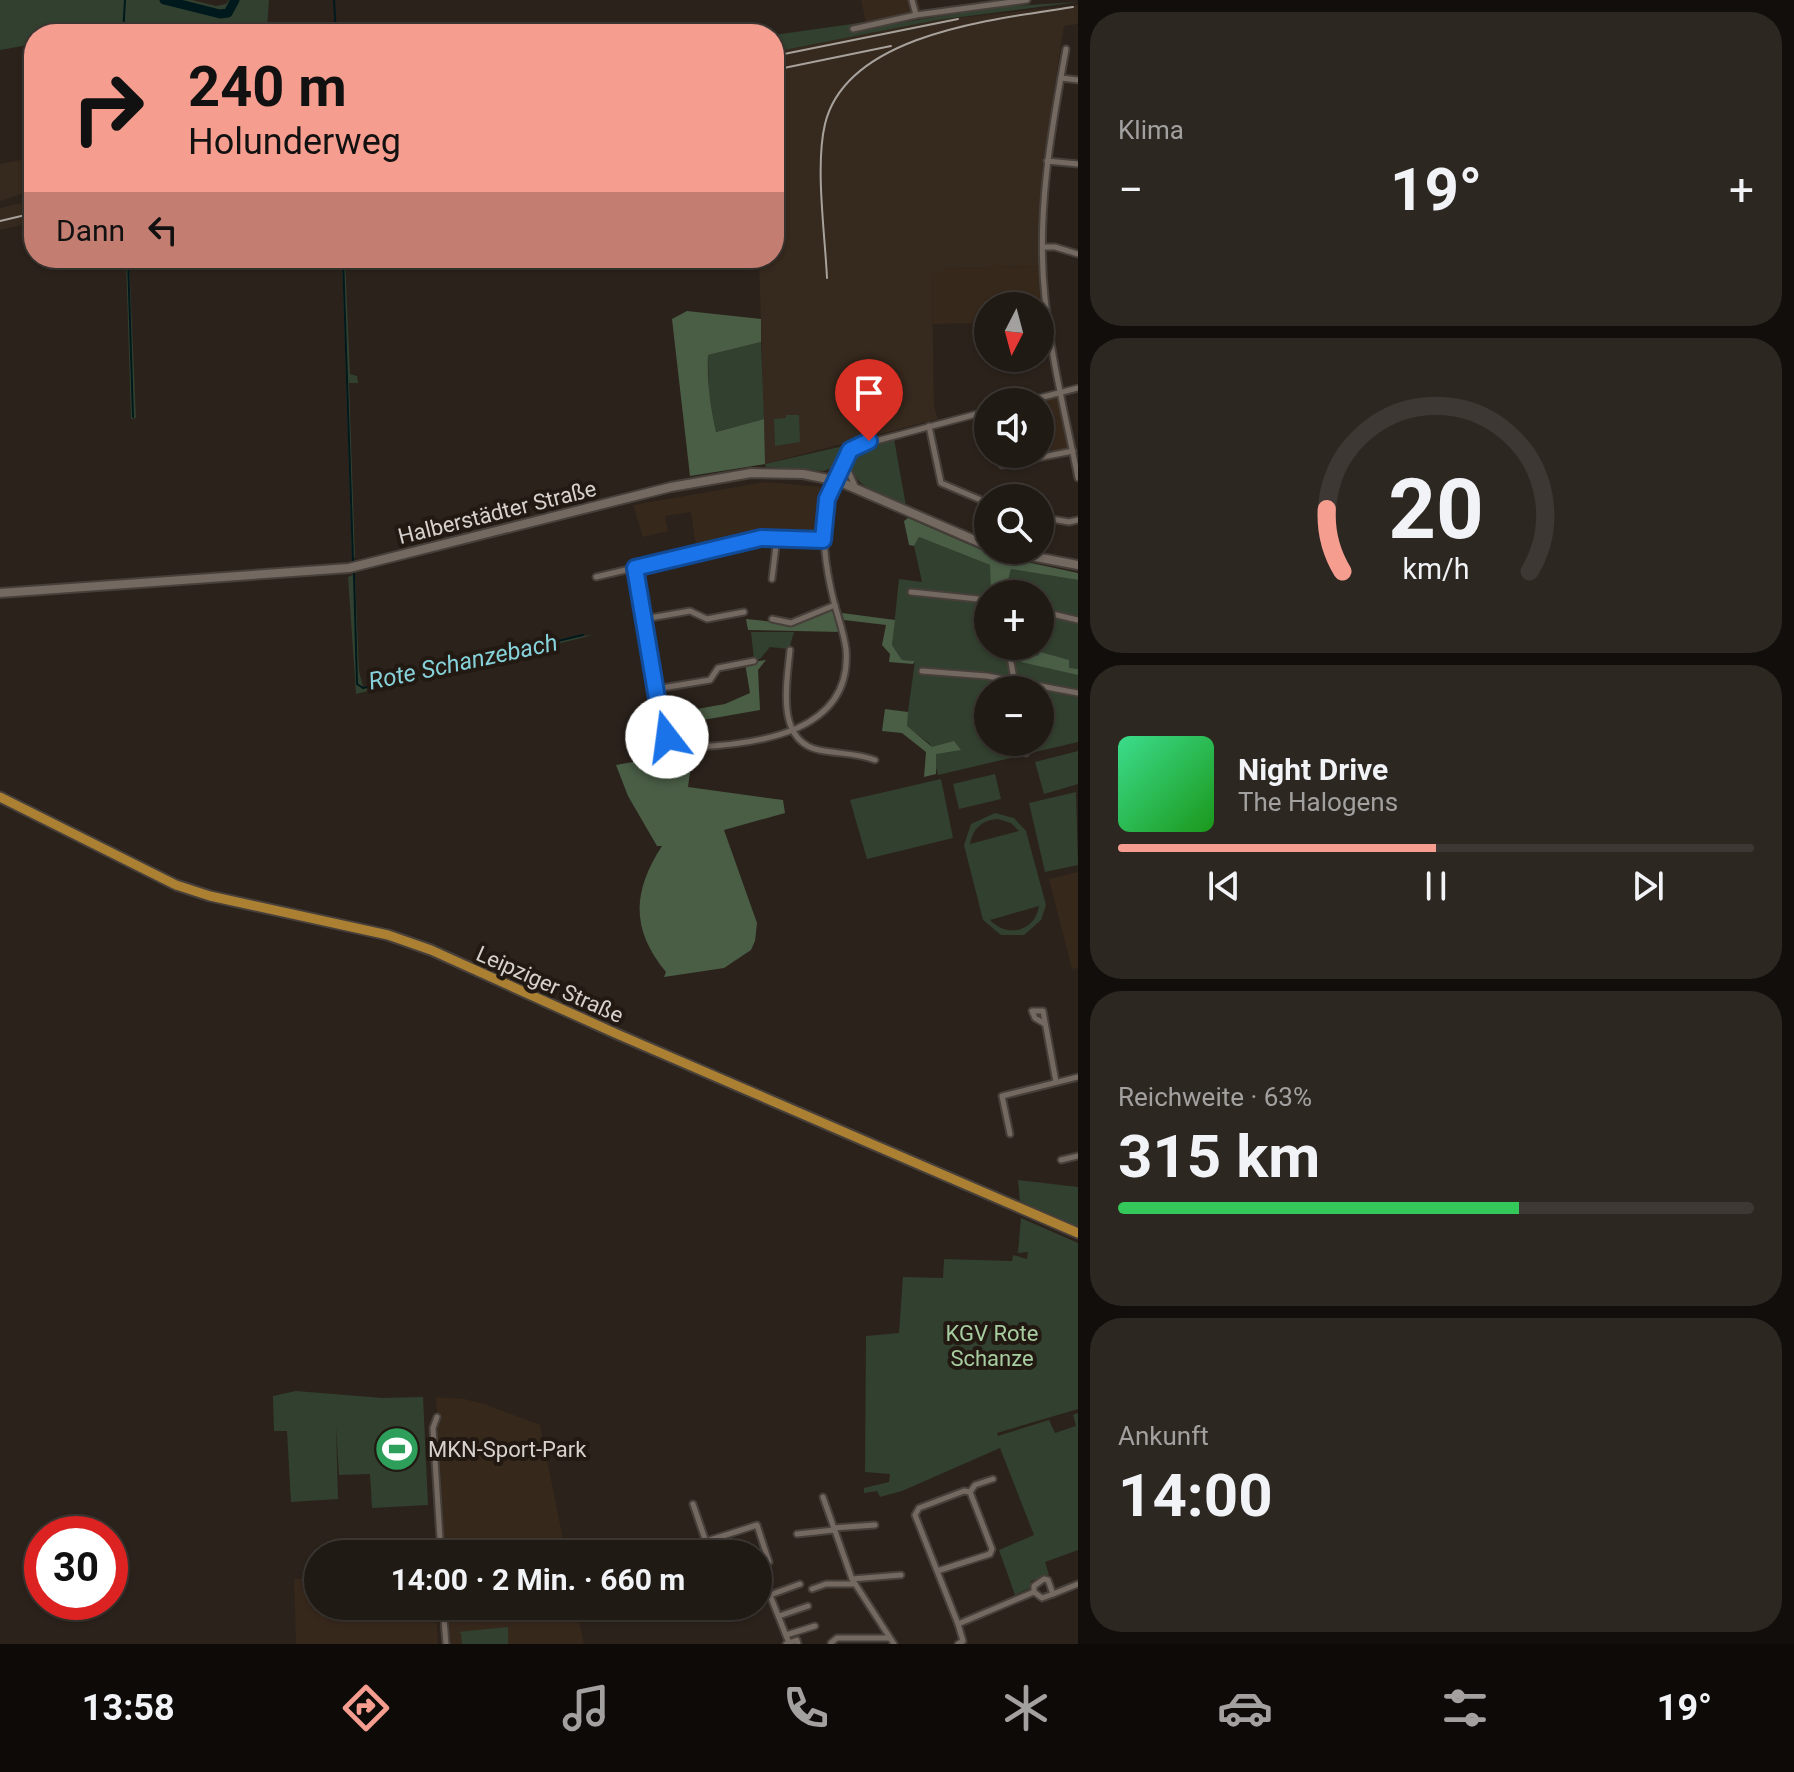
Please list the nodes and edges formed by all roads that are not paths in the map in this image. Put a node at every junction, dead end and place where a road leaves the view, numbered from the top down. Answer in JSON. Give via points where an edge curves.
{"nodes":[{"id":1,"x":912,"y":0,"type":"edge"},
{"id":2,"x":1027,"y":0,"type":"edge"},
{"id":3,"x":916,"y":15,"type":"junction"},
{"id":4,"x":853,"y":29,"type":"dead end"},
{"id":5,"x":1066,"y":49,"type":"dead end"},
{"id":6,"x":1061,"y":78,"type":"junction"},
{"id":7,"x":1078,"y":80,"type":"edge"},
{"id":8,"x":1047,"y":161,"type":"junction"},
{"id":9,"x":1078,"y":164,"type":"edge"},
{"id":10,"x":1044,"y":247,"type":"junction"},
{"id":11,"x":1078,"y":254,"type":"edge"},
{"id":12,"x":1078,"y":388,"type":"edge"},
{"id":13,"x":1062,"y":392,"type":"junction"},
{"id":14,"x":1054,"y":394,"type":"edge"},
{"id":15,"x":974,"y":415,"type":"edge"},
{"id":16,"x":929,"y":426,"type":"junction"},
{"id":17,"x":850,"y":450,"type":"junction"},
{"id":18,"x":1073,"y":451,"type":"junction"},
{"id":19,"x":1054,"y":455,"type":"edge"},
{"id":20,"x":846,"y":463,"type":"junction"},
{"id":21,"x":1078,"y":478,"type":"edge"},
{"id":22,"x":834,"y":480,"type":"junction"},
{"id":23,"x":855,"y":487,"type":"junction"},
{"id":24,"x":974,"y":497,"type":"edge"},
{"id":25,"x":1054,"y":519,"type":"edge"},
{"id":26,"x":1078,"y":520,"type":"edge"},
{"id":27,"x":777,"y":537,"type":"junction"},
{"id":28,"x":823,"y":540,"type":"junction"},
{"id":29,"x":974,"y":540,"type":"edge"},
{"id":30,"x":1054,"y":562,"type":"edge"},
{"id":31,"x":1078,"y":565,"type":"edge"},
{"id":32,"x":635,"y":568,"type":"junction"},
{"id":33,"x":596,"y":577,"type":"dead end"},
{"id":34,"x":772,"y":579,"type":"dead end"},
{"id":35,"x":911,"y":592,"type":"dead end"},
{"id":36,"x":0,"y":593,"type":"edge"},
{"id":37,"x":974,"y":599,"type":"edge"},
{"id":38,"x":835,"y":605,"type":"junction"},
{"id":39,"x":744,"y":612,"type":"dead end"},
{"id":40,"x":1054,"y":614,"type":"edge"},
{"id":41,"x":644,"y":619,"type":"junction"},
{"id":42,"x":772,"y":619,"type":"dead end"},
{"id":43,"x":1078,"y":620,"type":"edge"},
{"id":44,"x":790,"y":650,"type":"dead end"},
{"id":45,"x":754,"y":661,"type":"dead end"},
{"id":46,"x":922,"y":671,"type":"dead end"},
{"id":47,"x":974,"y":676,"type":"edge"},
{"id":48,"x":1054,"y":688,"type":"edge"},
{"id":49,"x":656,"y":689,"type":"junction"},
{"id":50,"x":1078,"y":693,"type":"edge"},
{"id":51,"x":794,"y":731,"type":"junction"},
{"id":52,"x":680,"y":746,"type":"dead end"},
{"id":53,"x":697,"y":747,"type":"dead end"},
{"id":54,"x":875,"y":760,"type":"dead end"},
{"id":55,"x":0,"y":797,"type":"edge"},
{"id":56,"x":1045,"y":1024,"type":"dead end"},
{"id":57,"x":1078,"y":1077,"type":"edge"},
{"id":58,"x":1056,"y":1082,"type":"junction"},
{"id":59,"x":1010,"y":1134,"type":"dead end"},
{"id":60,"x":1078,"y":1156,"type":"edge"},
{"id":61,"x":1061,"y":1160,"type":"dead end"},
{"id":62,"x":1078,"y":1233,"type":"edge"},
{"id":63,"x":437,"y":1417,"type":"dead end"},
{"id":64,"x":993,"y":1479,"type":"dead end"},
{"id":65,"x":970,"y":1492,"type":"junction"},
{"id":66,"x":823,"y":1497,"type":"dead end"},
{"id":67,"x":693,"y":1504,"type":"dead end"},
{"id":68,"x":875,"y":1525,"type":"dead end"},
{"id":69,"x":834,"y":1529,"type":"junction"},
{"id":70,"x":797,"y":1534,"type":"dead end"},
{"id":71,"x":440,"y":1540,"type":"edge"},
{"id":72,"x":705,"y":1540,"type":"edge"},
{"id":73,"x":714,"y":1540,"type":"edge"},
{"id":74,"x":762,"y":1540,"type":"edge"},
{"id":75,"x":937,"y":1571,"type":"junction"},
{"id":76,"x":901,"y":1575,"type":"dead end"},
{"id":77,"x":853,"y":1581,"type":"junction"},
{"id":78,"x":800,"y":1584,"type":"dead end"},
{"id":79,"x":1078,"y":1584,"type":"edge"},
{"id":80,"x":812,"y":1589,"type":"dead end"},
{"id":81,"x":1034,"y":1592,"type":"junction"},
{"id":82,"x":772,"y":1594,"type":"edge"},
{"id":83,"x":1053,"y":1594,"type":"junction"},
{"id":84,"x":772,"y":1600,"type":"edge"},
{"id":85,"x":808,"y":1606,"type":"dead end"},
{"id":86,"x":779,"y":1616,"type":"junction"},
{"id":87,"x":444,"y":1620,"type":"edge"},
{"id":88,"x":958,"y":1624,"type":"junction"},
{"id":89,"x":815,"y":1626,"type":"dead end"},
{"id":90,"x":786,"y":1635,"type":"junction"},
{"id":91,"x":892,"y":1641,"type":"edge"},
{"id":92,"x":831,"y":1643,"type":"edge"},
{"id":93,"x":446,"y":1644,"type":"edge"},
{"id":94,"x":788,"y":1644,"type":"edge"},
{"id":95,"x":798,"y":1644,"type":"edge"},
{"id":96,"x":958,"y":1644,"type":"edge"}],
"edges":[{"from":1,"to":3,"type":"street"},
{"from":2,"to":3,"type":"street"},
{"from":3,"to":4,"type":"street"},
{"from":5,"to":6,"type":"street"},
{"from":6,"to":7,"type":"street"},
{"from":6,"to":8,"type":"street"},
{"from":8,"to":9,"type":"street"},
{"from":8,"to":10,"type":"street"},
{"from":10,"to":11,"type":"street"},
{"from":10,"to":13,"type":"street","via":[[1045,297]]},
{"from":12,"to":13,"type":"street"},
{"from":13,"to":14,"type":"street"},
{"from":13,"to":18,"type":"street"},
{"from":15,"to":16,"type":"street"},
{"from":16,"to":17,"type":"street"},
{"from":16,"to":24,"type":"street","via":[[941,483]]},
{"from":17,"to":20,"type":"street"},
{"from":17,"to":22,"type":"street","via":[[839,461]]},
{"from":18,"to":19,"type":"street"},
{"from":18,"to":21,"type":"street"},
{"from":20,"to":22,"type":"street"},
{"from":20,"to":23,"type":"street"},
{"from":22,"to":23,"type":"main road","name":"Halberstädter Straße"},
{"from":22,"to":28,"type":"street"},
{"from":22,"to":36,"type":"main road","name":"Halberstädter Straße","via":[[774,472],[703,480],[332,570]]},
{"from":23,"to":29,"type":"main road","name":"Halberstädter Straße"},
{"from":25,"to":26,"type":"street"},
{"from":27,"to":28,"type":"street"},
{"from":27,"to":32,"type":"street"},
{"from":27,"to":34,"type":"street"},
{"from":28,"to":38,"type":"street"},
{"from":30,"to":31,"type":"main road"},
{"from":32,"to":33,"type":"street"},
{"from":32,"to":41,"type":"street"},
{"from":35,"to":37,"type":"street"},
{"from":38,"to":42,"type":"street","via":[[791,623]]},
{"from":38,"to":51,"type":"street","via":[[846,649],[844,679],[829,707]]},
{"from":39,"to":41,"type":"street","via":[[707,619],[690,611]]},
{"from":40,"to":43,"type":"street"},
{"from":41,"to":49,"type":"street"},
{"from":44,"to":51,"type":"street","via":[[785,705]]},
{"from":45,"to":49,"type":"street","via":[[718,668],[710,680]]},
{"from":46,"to":47,"type":"street"},
{"from":48,"to":50,"type":"street"},
{"from":49,"to":52,"type":"street","via":[[663,732]]},
{"from":51,"to":53,"type":"street"},
{"from":51,"to":54,"type":"street","via":[[811,748]]},
{"from":55,"to":62,"type":"main road","name":"Leipziger Straße","via":[[176,885],[431,950]]},
{"from":56,"to":58,"type":"street"},
{"from":57,"to":58,"type":"street"},
{"from":58,"to":59,"type":"street","via":[[1002,1096]]},
{"from":60,"to":61,"type":"street"},
{"from":63,"to":71,"type":"street","via":[[433,1428]]},
{"from":64,"to":65,"type":"street"},
{"from":65,"to":75,"type":"street","via":[[990,1554]]},
{"from":65,"to":75,"type":"street","via":[[919,1508],[915,1515]]},
{"from":66,"to":69,"type":"street"},
{"from":67,"to":72,"type":"street"},
{"from":68,"to":69,"type":"street"},
{"from":69,"to":70,"type":"street"},
{"from":69,"to":77,"type":"street"},
{"from":73,"to":74,"type":"street","via":[[757,1525]]},
{"from":75,"to":88,"type":"street"},
{"from":76,"to":77,"type":"street"},
{"from":77,"to":80,"type":"street"},
{"from":77,"to":91,"type":"street"},
{"from":78,"to":82,"type":"street"},
{"from":79,"to":83,"type":"street"},
{"from":81,"to":83,"type":"street","via":[[1042,1598]]},
{"from":81,"to":83,"type":"street","via":[[1035,1582],[1044,1579]]},
{"from":81,"to":88,"type":"street"},
{"from":84,"to":86,"type":"street"},
{"from":85,"to":86,"type":"street"},
{"from":86,"to":90,"type":"street"},
{"from":87,"to":93,"type":"street"},
{"from":88,"to":96,"type":"street","via":[[963,1641]]},
{"from":89,"to":90,"type":"street"},
{"from":90,"to":94,"type":"street"},
{"from":91,"to":92,"type":"street","via":[[837,1638]]},
{"from":94,"to":95,"type":"street"}]}
